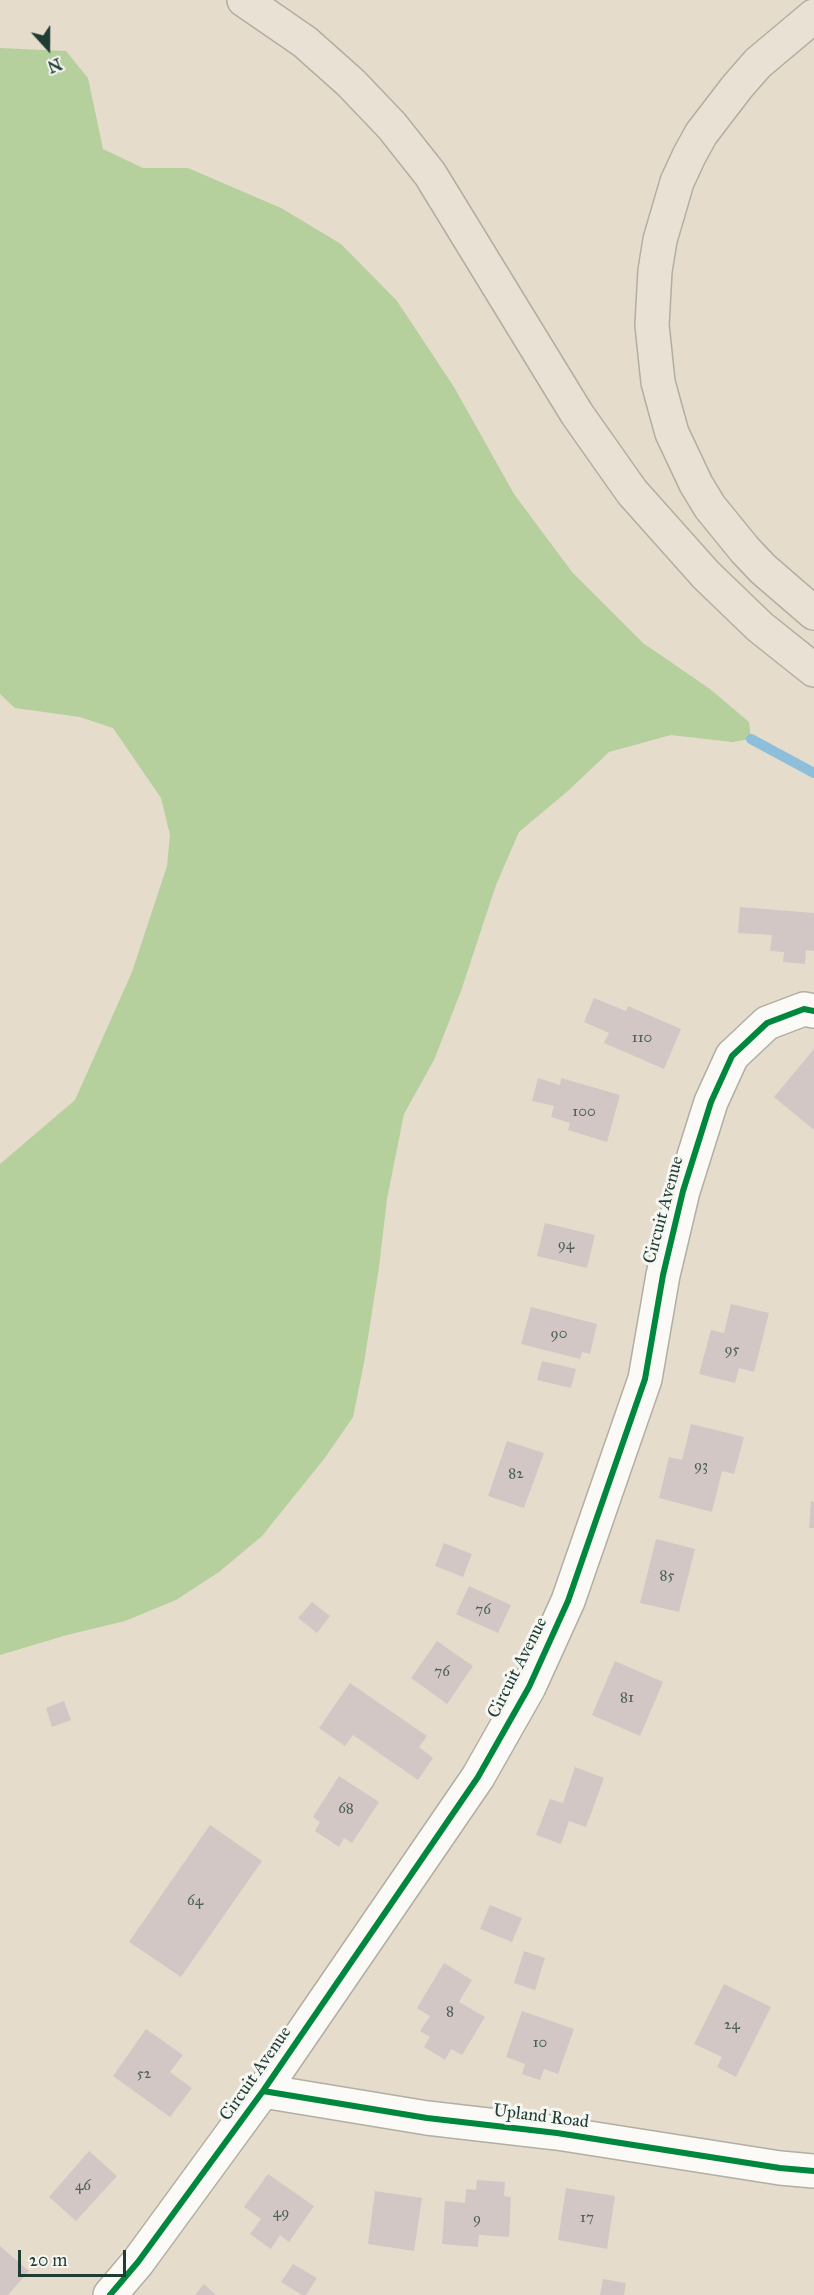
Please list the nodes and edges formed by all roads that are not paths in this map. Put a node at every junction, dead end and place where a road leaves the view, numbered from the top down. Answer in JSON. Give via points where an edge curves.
{"nodes":[{"id":1,"x":244,"y":0,"type":"edge"},
{"id":2,"x":814,"y":16,"type":"edge"},
{"id":3,"x":814,"y":614,"type":"edge"},
{"id":4,"x":814,"y":670,"type":"edge"},
{"id":5,"x":814,"y":1011,"type":"edge"},
{"id":6,"x":263,"y":2091,"type":"junction"},
{"id":7,"x":814,"y":2171,"type":"edge"},
{"id":8,"x":110,"y":2295,"type":"edge"}],
"edges":[{"from":1,"to":4,"type":"highway","via":[[305,42],[392,126],[430,174],[577,414],[632,492],[706,575],[760,627]]},
{"from":2,"to":3,"type":"highway","via":[[736,87],[689,156],[660,240],[652,325],[665,408],[696,484],[745,550]]},
{"from":5,"to":6,"type":"street","name":"Circuit Avenue","via":[[804,1009],[767,1023],[732,1056],[711,1102],[678,1212],[645,1379],[568,1601],[529,1687],[478,1777]]},
{"from":6,"to":7,"type":"street","name":"Upland Road","via":[[427,2118]]},
{"from":6,"to":8,"type":"street","name":"Circuit Avenue"}]}
